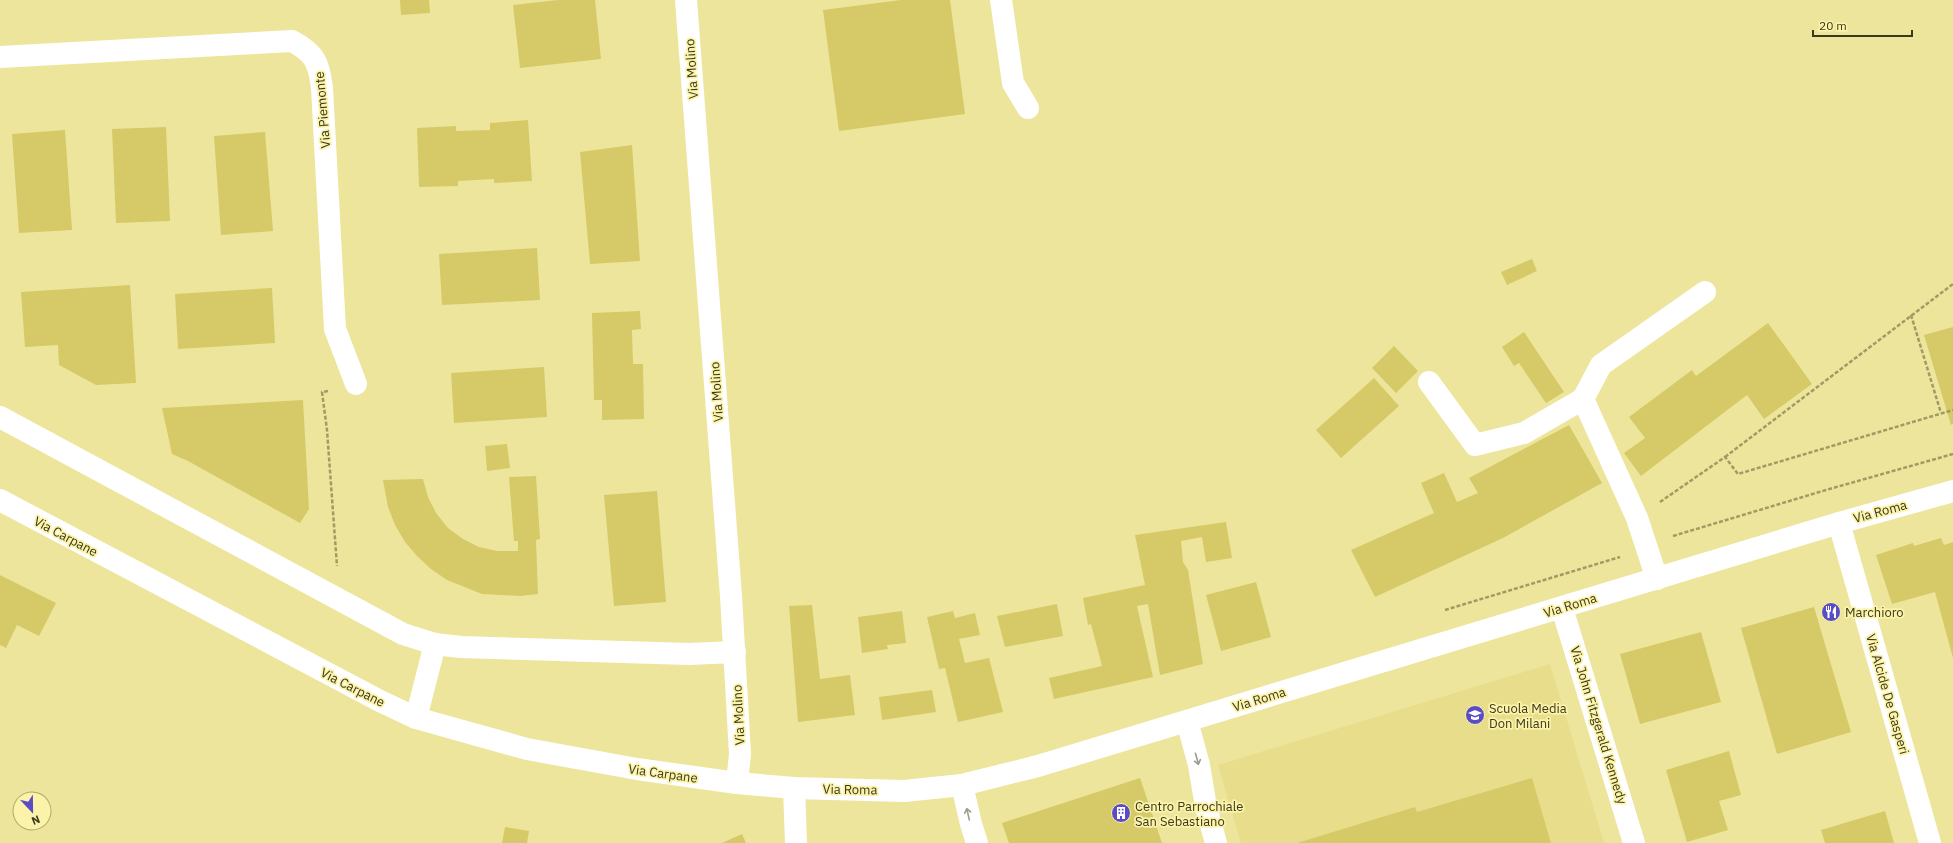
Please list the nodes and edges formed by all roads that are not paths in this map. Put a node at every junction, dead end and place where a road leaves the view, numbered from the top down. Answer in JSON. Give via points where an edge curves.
{"nodes":[{"id":1,"x":686,"y":0,"type":"edge"},
{"id":2,"x":1001,"y":0,"type":"edge"},
{"id":3,"x":0,"y":57,"type":"edge"},
{"id":4,"x":1028,"y":108,"type":"dead end"},
{"id":5,"x":1705,"y":292,"type":"dead end"},
{"id":6,"x":1429,"y":382,"type":"dead end"},
{"id":7,"x":356,"y":384,"type":"road end"},
{"id":8,"x":1582,"y":399,"type":"junction"},
{"id":9,"x":0,"y":417,"type":"edge"},
{"id":10,"x":1953,"y":491,"type":"edge"},
{"id":11,"x":0,"y":500,"type":"edge"},
{"id":12,"x":1839,"y":523,"type":"junction"},
{"id":13,"x":1657,"y":579,"type":"junction"},
{"id":14,"x":1562,"y":608,"type":"junction"},
{"id":15,"x":435,"y":644,"type":"junction"},
{"id":16,"x":735,"y":652,"type":"junction"},
{"id":17,"x":416,"y":718,"type":"junction"},
{"id":18,"x":1187,"y":721,"type":"junction"},
{"id":19,"x":737,"y":783,"type":"junction"},
{"id":20,"x":962,"y":784,"type":"junction"},
{"id":21,"x":794,"y":788,"type":"junction"},
{"id":22,"x":796,"y":843,"type":"edge"},
{"id":23,"x":977,"y":843,"type":"edge"},
{"id":24,"x":1216,"y":843,"type":"edge"},
{"id":25,"x":1634,"y":843,"type":"edge"},
{"id":26,"x":1930,"y":843,"type":"edge"}],
"edges":[{"from":1,"to":16,"type":"street","name":"Via Molino"},
{"from":2,"to":4,"type":"street","via":[[1013,83]]},
{"from":3,"to":7,"type":"street","name":"Via Piemonte","via":[[292,41],[305,48],[314,57],[320,71],[322,88],[335,329]]},
{"from":5,"to":8,"type":"street","via":[[1601,365]]},
{"from":6,"to":8,"type":"street","via":[[1475,445],[1524,433]]},
{"from":8,"to":13,"type":"street","via":[[1637,518]]},
{"from":9,"to":15,"type":"street","via":[[403,634]]},
{"from":10,"to":12,"type":"street","name":"Via Roma"},
{"from":11,"to":17,"type":"street","name":"Via Carpane","via":[[341,682]]},
{"from":12,"to":13,"type":"street","name":"Via Roma"},
{"from":12,"to":26,"type":"street","name":"Via Alcide De Gasperi"},
{"from":13,"to":14,"type":"street","name":"Via Roma"},
{"from":14,"to":18,"type":"street","name":"Via Roma"},
{"from":14,"to":25,"type":"street","name":"Via John Fitzgerald Kennedy"},
{"from":15,"to":16,"type":"street","via":[[689,654]]},
{"from":15,"to":17,"type":"street"},
{"from":16,"to":19,"type":"street","name":"Via Molino","via":[[740,754]]},
{"from":17,"to":19,"type":"street","name":"Via Carpane","via":[[527,749],[637,769]]},
{"from":18,"to":20,"type":"street","name":"Via Roma","via":[[1038,766]]},
{"from":18,"to":24,"type":"street","one_way":true},
{"from":19,"to":21,"type":"street","name":"Via Roma"},
{"from":20,"to":21,"type":"street","name":"Via Roma","via":[[904,791]]},
{"from":23,"to":20,"type":"street","one_way":true},
{"from":21,"to":22,"type":"street"}]}
